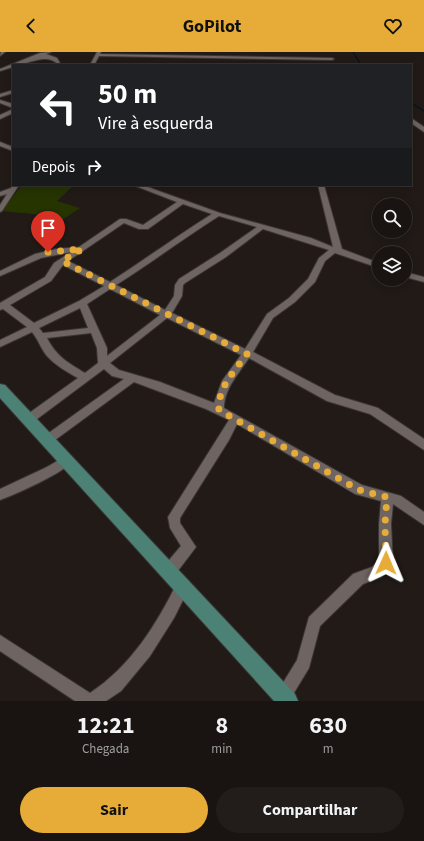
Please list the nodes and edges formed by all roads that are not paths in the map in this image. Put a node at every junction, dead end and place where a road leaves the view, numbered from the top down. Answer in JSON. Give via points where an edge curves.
{"nodes":[{"id":1,"x":4,"y":52,"type":"edge"},
{"id":2,"x":34,"y":52,"type":"edge"},
{"id":3,"x":49,"y":52,"type":"edge"},
{"id":4,"x":252,"y":52,"type":"edge"},
{"id":5,"x":291,"y":52,"type":"edge"},
{"id":6,"x":329,"y":52,"type":"edge"},
{"id":7,"x":99,"y":53,"type":"edge"},
{"id":8,"x":41,"y":54,"type":"junction"},
{"id":9,"x":176,"y":54,"type":"edge"},
{"id":10,"x":0,"y":55,"type":"edge"},
{"id":11,"x":214,"y":56,"type":"edge"},
{"id":12,"x":252,"y":57,"type":"junction"},
{"id":13,"x":293,"y":58,"type":"junction"},
{"id":14,"x":332,"y":59,"type":"junction"},
{"id":15,"x":17,"y":64,"type":"edge"},
{"id":16,"x":60,"y":64,"type":"edge"},
{"id":17,"x":93,"y":64,"type":"edge"},
{"id":18,"x":172,"y":64,"type":"edge"},
{"id":19,"x":253,"y":64,"type":"edge"},
{"id":20,"x":294,"y":64,"type":"edge"},
{"id":21,"x":334,"y":64,"type":"edge"},
{"id":22,"x":0,"y":65,"type":"edge"},
{"id":23,"x":12,"y":66,"type":"edge"},
{"id":24,"x":0,"y":70,"type":"edge"},
{"id":25,"x":12,"y":92,"type":"edge"},
{"id":26,"x":0,"y":96,"type":"edge"},
{"id":27,"x":0,"y":102,"type":"edge"},
{"id":28,"x":12,"y":106,"type":"edge"},
{"id":29,"x":12,"y":111,"type":"edge"},
{"id":30,"x":0,"y":116,"type":"edge"},
{"id":31,"x":412,"y":121,"type":"edge"},
{"id":32,"x":424,"y":130,"type":"edge"},
{"id":33,"x":0,"y":144,"type":"edge"},
{"id":34,"x":12,"y":149,"type":"edge"},
{"id":35,"x":321,"y":186,"type":"edge"},
{"id":36,"x":15,"y":187,"type":"edge"},
{"id":37,"x":149,"y":188,"type":"edge"},
{"id":38,"x":0,"y":194,"type":"edge"},
{"id":39,"x":181,"y":202,"type":"junction"},
{"id":40,"x":0,"y":210,"type":"edge"},
{"id":41,"x":218,"y":214,"type":"junction"},
{"id":42,"x":262,"y":226,"type":"junction"},
{"id":43,"x":82,"y":249,"type":"junction"},
{"id":44,"x":337,"y":252,"type":"junction"},
{"id":45,"x":62,"y":261,"type":"junction"},
{"id":46,"x":372,"y":264,"type":"edge"},
{"id":47,"x":0,"y":274,"type":"edge"},
{"id":48,"x":412,"y":276,"type":"edge"},
{"id":49,"x":424,"y":280,"type":"edge"},
{"id":50,"x":110,"y":285,"type":"junction"},
{"id":51,"x":82,"y":303,"type":"junction"},
{"id":52,"x":2,"y":306,"type":"edge"},
{"id":53,"x":167,"y":314,"type":"junction"},
{"id":54,"x":33,"y":328,"type":"junction"},
{"id":55,"x":94,"y":330,"type":"junction"},
{"id":56,"x":41,"y":336,"type":"junction"},
{"id":57,"x":0,"y":344,"type":"edge"},
{"id":58,"x":247,"y":354,"type":"junction"},
{"id":59,"x":104,"y":363,"type":"junction"},
{"id":60,"x":85,"y":378,"type":"junction"},
{"id":61,"x":132,"y":378,"type":"junction"},
{"id":62,"x":0,"y":389,"type":"edge"},
{"id":63,"x":219,"y":410,"type":"junction"},
{"id":64,"x":235,"y":418,"type":"junction"},
{"id":65,"x":29,"y":419,"type":"junction"},
{"id":66,"x":47,"y":440,"type":"junction"},
{"id":67,"x":424,"y":445,"type":"edge"},
{"id":68,"x":66,"y":461,"type":"junction"},
{"id":69,"x":0,"y":495,"type":"edge"},
{"id":70,"x":387,"y":497,"type":"junction"},
{"id":71,"x":424,"y":519,"type":"edge"},
{"id":72,"x":169,"y":571,"type":"junction"},
{"id":73,"x":183,"y":586,"type":"junction"},
{"id":74,"x":0,"y":642,"type":"edge"},
{"id":75,"x":285,"y":698,"type":"edge"},
{"id":76,"x":90,"y":701,"type":"edge"}],
"edges":[{"from":1,"to":10,"type":"street"},
{"from":2,"to":8,"type":"street"},
{"from":3,"to":8,"type":"street"},
{"from":4,"to":12,"type":"street"},
{"from":5,"to":13,"type":"street"},
{"from":6,"to":14,"type":"street"},
{"from":7,"to":9,"type":"street"},
{"from":7,"to":17,"type":"street"},
{"from":8,"to":15,"type":"street"},
{"from":8,"to":16,"type":"street","via":[[58,60]]},
{"from":9,"to":11,"type":"street"},
{"from":9,"to":18,"type":"street"},
{"from":11,"to":12,"type":"street"},
{"from":12,"to":13,"type":"street"},
{"from":12,"to":19,"type":"street"},
{"from":13,"to":14,"type":"street"},
{"from":13,"to":20,"type":"street"},
{"from":14,"to":21,"type":"street"},
{"from":22,"to":23,"type":"street"},
{"from":23,"to":24,"type":"street"},
{"from":25,"to":26,"type":"street"},
{"from":27,"to":28,"type":"street"},
{"from":29,"to":30,"type":"street"},
{"from":31,"to":32,"type":"street"},
{"from":33,"to":34,"type":"street"},
{"from":35,"to":44,"type":"street"},
{"from":36,"to":38,"type":"street"},
{"from":36,"to":40,"type":"street"},
{"from":37,"to":39,"type":"street"},
{"from":39,"to":41,"type":"street"},
{"from":39,"to":43,"type":"street","via":[[145,227],[141,228],[123,221]]},
{"from":41,"to":42,"type":"street"},
{"from":41,"to":50,"type":"street"},
{"from":42,"to":44,"type":"street"},
{"from":42,"to":53,"type":"street","via":[[182,281],[178,296]]},
{"from":43,"to":45,"type":"street"},
{"from":43,"to":47,"type":"street","via":[[37,255]]},
{"from":44,"to":46,"type":"street"},
{"from":44,"to":58,"type":"street","via":[[322,260],[312,280],[292,300],[270,316]]},
{"from":45,"to":50,"type":"street"},
{"from":45,"to":52,"type":"street","via":[[48,279]]},
{"from":48,"to":49,"type":"street"},
{"from":50,"to":51,"type":"street"},
{"from":50,"to":53,"type":"street"},
{"from":51,"to":54,"type":"street"},
{"from":51,"to":55,"type":"street"},
{"from":52,"to":54,"type":"street"},
{"from":53,"to":58,"type":"street"},
{"from":53,"to":59,"type":"street"},
{"from":54,"to":56,"type":"street"},
{"from":54,"to":57,"type":"street"},
{"from":55,"to":56,"type":"street"},
{"from":55,"to":59,"type":"street","via":[[102,348]]},
{"from":56,"to":60,"type":"street","via":[[50,352],[59,361]]},
{"from":58,"to":63,"type":"street","via":[[226,384],[219,400]]},
{"from":58,"to":67,"type":"street","via":[[331,398],[374,411]]},
{"from":59,"to":60,"type":"street"},
{"from":59,"to":61,"type":"street","via":[[116,373]]},
{"from":60,"to":65,"type":"street"},
{"from":61,"to":63,"type":"street"},
{"from":61,"to":66,"type":"street"},
{"from":62,"to":65,"type":"main road"},
{"from":63,"to":64,"type":"street"},
{"from":64,"to":70,"type":"street","via":[[359,490]]},
{"from":64,"to":72,"type":"street","via":[[174,516],[174,524],[189,547]]},
{"from":65,"to":66,"type":"main road"},
{"from":66,"to":68,"type":"main road"},
{"from":68,"to":69,"type":"street"},
{"from":68,"to":72,"type":"main road"},
{"from":70,"to":71,"type":"street","via":[[396,500]]},
{"from":70,"to":75,"type":"street","via":[[386,563],[376,572],[358,579],[314,622],[304,663]]},
{"from":72,"to":73,"type":"main road"},
{"from":73,"to":75,"type":"main road"},
{"from":73,"to":76,"type":"street","via":[[167,618],[148,646],[114,686]]},
{"from":74,"to":76,"type":"street"}]}
